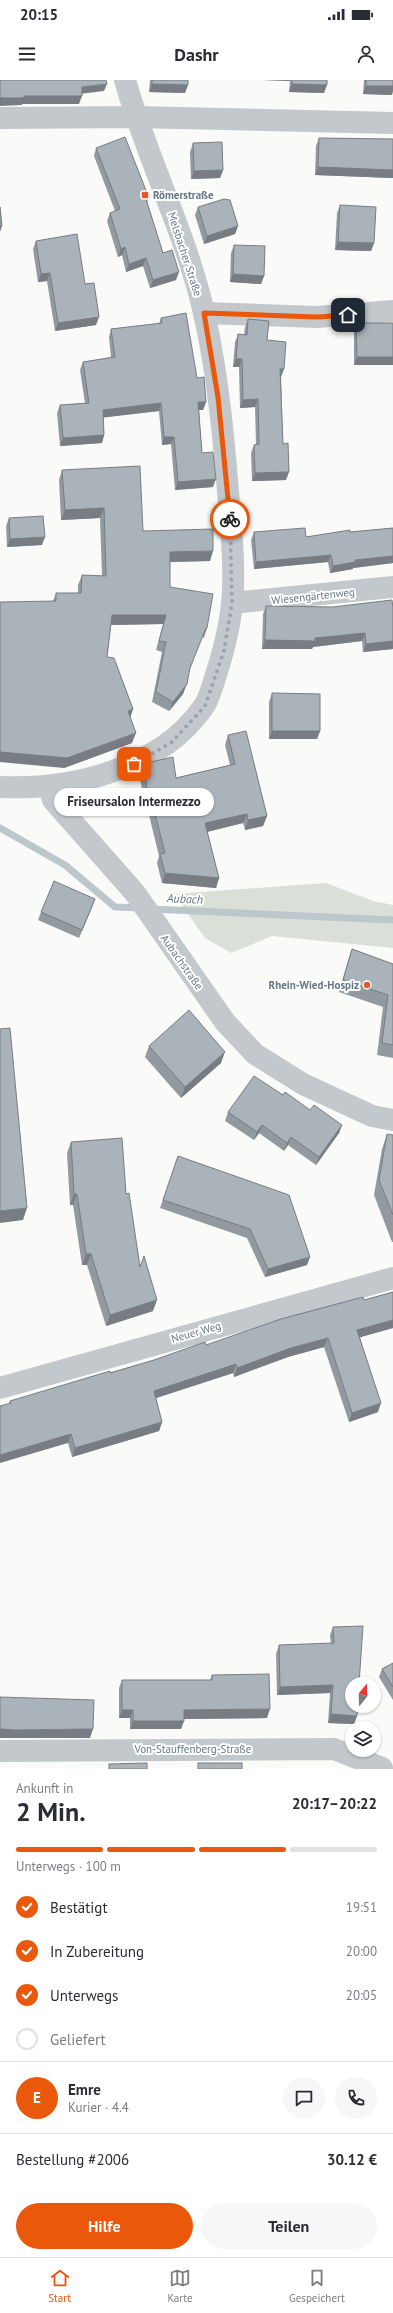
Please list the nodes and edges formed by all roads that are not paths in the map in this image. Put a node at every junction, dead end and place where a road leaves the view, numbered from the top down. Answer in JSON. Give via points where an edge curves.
{"nodes":[{"id":1,"x":125,"y":80,"type":"edge"},
{"id":2,"x":135,"y":117,"type":"junction"},
{"id":3,"x":0,"y":118,"type":"edge"},
{"id":4,"x":393,"y":123,"type":"edge"},
{"id":5,"x":393,"y":311,"type":"edge"},
{"id":6,"x":204,"y":313,"type":"junction"},
{"id":7,"x":393,"y":587,"type":"edge"},
{"id":8,"x":232,"y":603,"type":"junction"},
{"id":9,"x":49,"y":786,"type":"junction"},
{"id":10,"x":0,"y":787,"type":"edge"},
{"id":11,"x":393,"y":1120,"type":"edge"},
{"id":12,"x":393,"y":1278,"type":"edge"},
{"id":13,"x":0,"y":1388,"type":"edge"},
{"id":14,"x":0,"y":1751,"type":"edge"},
{"id":15,"x":385,"y":1766,"type":"edge"}],
"edges":[{"from":1,"to":2,"type":"street","name":"Melsbacher Straße"},
{"from":2,"to":3,"type":"street"},
{"from":2,"to":4,"type":"street"},
{"from":2,"to":6,"type":"street","name":"Melsbacher Straße","via":[[190,264]]},
{"from":5,"to":6,"type":"street","via":[[317,317]]},
{"from":6,"to":8,"type":"street","name":"Melsbacher Straße","via":[[226,458]]},
{"from":7,"to":8,"type":"street","name":"Wiesengärtenweg"},
{"from":8,"to":9,"type":"street","name":"Melsbacher Straße","via":[[224,651],[205,706],[172,742],[134,764]]},
{"from":9,"to":10,"type":"street"},
{"from":9,"to":11,"type":"street","name":"Aubachstraße","via":[[53,800],[135,893],[225,1022],[255,1054],[303,1084],[372,1116]]},
{"from":12,"to":13,"type":"street","name":"Neuer Weg"},
{"from":14,"to":15,"type":"street","name":"Von-Stauffenberg-Straße","via":[[334,1749]]}]}
